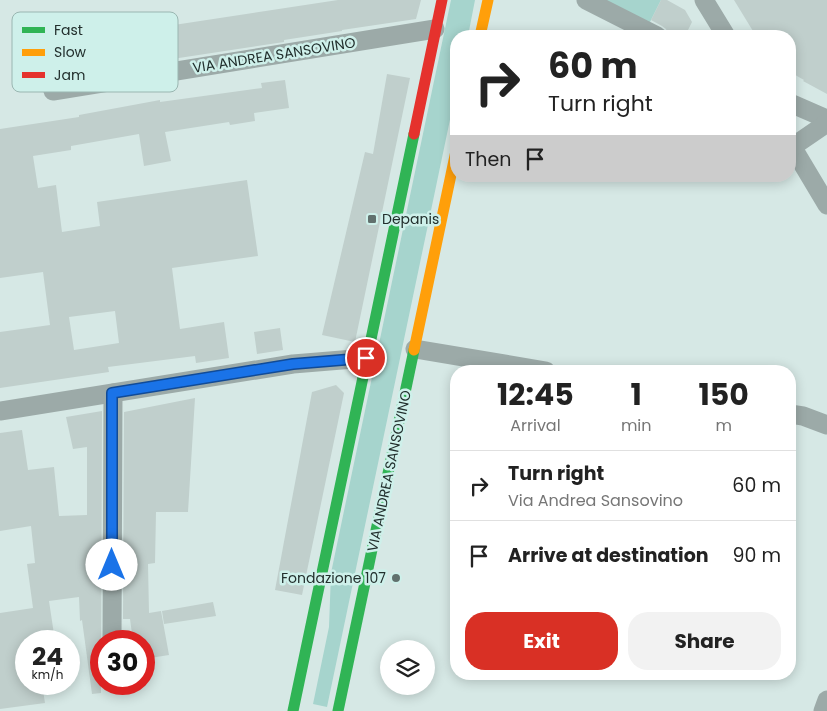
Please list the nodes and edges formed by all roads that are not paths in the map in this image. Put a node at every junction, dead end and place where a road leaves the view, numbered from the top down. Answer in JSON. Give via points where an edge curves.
{"nodes":[{"id":1,"x":442,"y":0,"type":"edge"},
{"id":2,"x":488,"y":0,"type":"edge"},
{"id":3,"x":586,"y":0,"type":"edge"},
{"id":4,"x":704,"y":0,"type":"edge"},
{"id":5,"x":435,"y":29,"type":"junction"},
{"id":6,"x":481,"y":30,"type":"edge"},
{"id":7,"x":645,"y":30,"type":"edge"},
{"id":8,"x":722,"y":30,"type":"edge"},
{"id":9,"x":178,"y":71,"type":"edge"},
{"id":10,"x":796,"y":106,"type":"edge"},
{"id":11,"x":827,"y":121,"type":"edge"},
{"id":12,"x":796,"y":142,"type":"edge"},
{"id":13,"x":796,"y":153,"type":"edge"},
{"id":14,"x":450,"y":180,"type":"edge"},
{"id":15,"x":827,"y":205,"type":"edge"},
{"id":16,"x":415,"y":349,"type":"junction"},
{"id":17,"x":366,"y":358,"type":"junction"},
{"id":18,"x":510,"y":365,"type":"edge"},
{"id":19,"x":112,"y":393,"type":"junction"},
{"id":20,"x":0,"y":411,"type":"edge"},
{"id":21,"x":796,"y":415,"type":"edge"},
{"id":22,"x":827,"y":425,"type":"edge"},
{"id":23,"x":112,"y":630,"type":"edge"},
{"id":24,"x":827,"y":700,"type":"edge"},
{"id":25,"x":292,"y":711,"type":"edge"},
{"id":26,"x":338,"y":711,"type":"edge"},
{"id":27,"x":822,"y":711,"type":"edge"}],
"edges":[{"from":1,"to":5,"type":"main road"},
{"from":2,"to":6,"type":"main road"},
{"from":3,"to":7,"type":"street"},
{"from":4,"to":8,"type":"street"},
{"from":5,"to":9,"type":"street","name":"VIA ANDREA SANSOVINO"},
{"from":5,"to":17,"type":"main road"},
{"from":10,"to":11,"type":"street"},
{"from":11,"to":12,"type":"street"},
{"from":13,"to":15,"type":"street"},
{"from":14,"to":16,"type":"main road","name":"VIA ANDREA SANSOVINO"},
{"from":16,"to":18,"type":"street"},
{"from":16,"to":26,"type":"main road","name":"VIA ANDREA SANSOVINO"},
{"from":17,"to":19,"type":"street","via":[[293,364]]},
{"from":17,"to":25,"type":"main road"},
{"from":19,"to":20,"type":"street"},
{"from":19,"to":23,"type":"street"},
{"from":21,"to":22,"type":"street"},
{"from":24,"to":27,"type":"street"}]}
